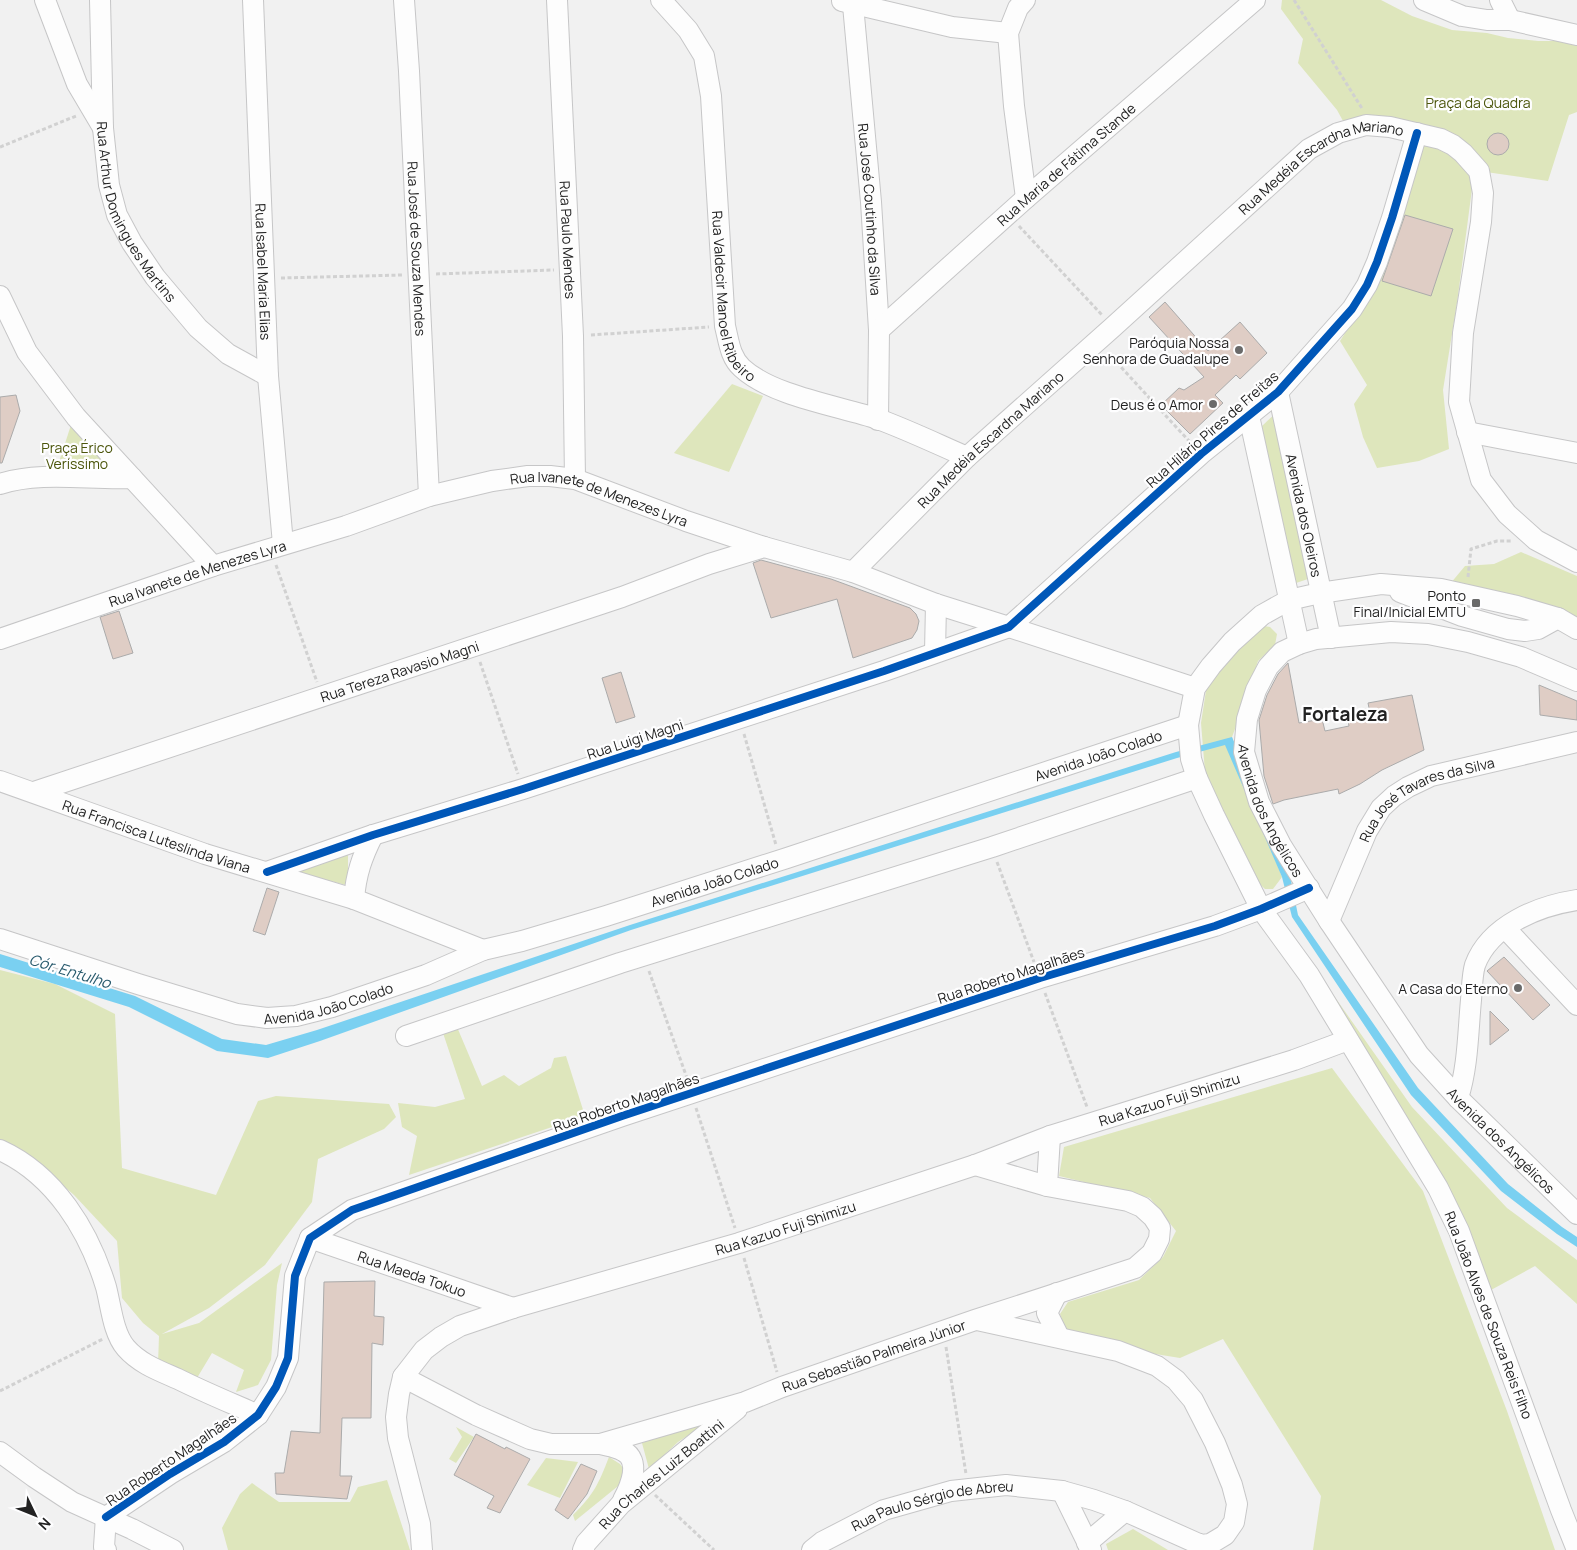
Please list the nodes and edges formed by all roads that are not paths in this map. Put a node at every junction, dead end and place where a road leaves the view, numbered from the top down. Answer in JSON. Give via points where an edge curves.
{"nodes":[{"id":1,"x":46,"y":0,"type":"edge"},
{"id":2,"x":100,"y":0,"type":"edge"},
{"id":3,"x":253,"y":0,"type":"edge"},
{"id":4,"x":404,"y":0,"type":"edge"},
{"id":5,"x":557,"y":0,"type":"edge"},
{"id":6,"x":662,"y":0,"type":"edge"},
{"id":7,"x":1025,"y":0,"type":"edge"},
{"id":8,"x":1256,"y":0,"type":"edge"},
{"id":9,"x":1424,"y":0,"type":"edge"},
{"id":10,"x":1500,"y":0,"type":"edge"},
{"id":11,"x":847,"y":2,"type":"edge"},
{"id":12,"x":1510,"y":20,"type":"junction"},
{"id":13,"x":1008,"y":33,"type":"junction"},
{"id":14,"x":1577,"y":35,"type":"edge"},
{"id":15,"x":103,"y":128,"type":"junction"},
{"id":16,"x":1417,"y":133,"type":"junction"},
{"id":17,"x":1026,"y":198,"type":"junction"},
{"id":18,"x":0,"y":296,"type":"edge"},
{"id":19,"x":879,"y":330,"type":"junction"},
{"id":20,"x":268,"y":376,"type":"junction"},
{"id":21,"x":1278,"y":392,"type":"junction"},
{"id":22,"x":1249,"y":416,"type":"junction"},
{"id":23,"x":878,"y":420,"type":"junction"},
{"id":24,"x":1467,"y":432,"type":"junction"},
{"id":25,"x":1577,"y":453,"type":"edge"},
{"id":26,"x":967,"y":457,"type":"junction"},
{"id":27,"x":132,"y":478,"type":"junction"},
{"id":28,"x":575,"y":479,"type":"junction"},
{"id":29,"x":0,"y":484,"type":"edge"},
{"id":30,"x":429,"y":496,"type":"junction"},
{"id":31,"x":276,"y":546,"type":"junction"},
{"id":32,"x":764,"y":547,"type":"junction"},
{"id":33,"x":1577,"y":562,"type":"edge"},
{"id":34,"x":212,"y":566,"type":"junction"},
{"id":35,"x":853,"y":572,"type":"junction"},
{"id":36,"x":1381,"y":584,"type":"junction"},
{"id":37,"x":1320,"y":593,"type":"junction"},
{"id":38,"x":1288,"y":600,"type":"junction"},
{"id":39,"x":936,"y":604,"type":"junction"},
{"id":40,"x":1558,"y":618,"type":"junction"},
{"id":41,"x":1009,"y":626,"type":"junction"},
{"id":42,"x":1577,"y":629,"type":"edge"},
{"id":43,"x":1331,"y":638,"type":"junction"},
{"id":44,"x":0,"y":639,"type":"edge"},
{"id":45,"x":1299,"y":644,"type":"junction"},
{"id":46,"x":935,"y":652,"type":"junction"},
{"id":47,"x":1577,"y":681,"type":"edge"},
{"id":48,"x":1195,"y":688,"type":"junction"},
{"id":49,"x":1188,"y":724,"type":"junction"},
{"id":50,"x":1577,"y":742,"type":"edge"},
{"id":51,"x":1198,"y":778,"type":"junction"},
{"id":52,"x":0,"y":781,"type":"edge"},
{"id":53,"x":34,"y":792,"type":"junction"},
{"id":54,"x":374,"y":835,"type":"junction"},
{"id":55,"x":267,"y":872,"type":"junction"},
{"id":56,"x":1309,"y":888,"type":"junction"},
{"id":57,"x":354,"y":899,"type":"junction"},
{"id":58,"x":1577,"y":900,"type":"edge"},
{"id":59,"x":1261,"y":909,"type":"junction"},
{"id":60,"x":1329,"y":921,"type":"junction"},
{"id":61,"x":1505,"y":928,"type":"junction"},
{"id":62,"x":0,"y":939,"type":"edge"},
{"id":63,"x":483,"y":950,"type":"junction"},
{"id":64,"x":1577,"y":1005,"type":"edge"},
{"id":65,"x":406,"y":1036,"type":"dead end"},
{"id":66,"x":1348,"y":1040,"type":"junction"},
{"id":67,"x":1466,"y":1050,"type":"junction"},
{"id":68,"x":1432,"y":1070,"type":"junction"},
{"id":69,"x":1458,"y":1098,"type":"junction"},
{"id":70,"x":1050,"y":1136,"type":"junction"},
{"id":71,"x":0,"y":1150,"type":"edge"},
{"id":72,"x":975,"y":1165,"type":"junction"},
{"id":73,"x":1047,"y":1186,"type":"junction"},
{"id":74,"x":1577,"y":1214,"type":"edge"},
{"id":75,"x":310,"y":1238,"type":"junction"},
{"id":76,"x":1057,"y":1294,"type":"junction"},
{"id":77,"x":513,"y":1308,"type":"junction"},
{"id":78,"x":976,"y":1320,"type":"junction"},
{"id":79,"x":1059,"y":1337,"type":"junction"},
{"id":80,"x":403,"y":1377,"type":"junction"},
{"id":81,"x":745,"y":1402,"type":"junction"},
{"id":82,"x":258,"y":1415,"type":"junction"},
{"id":83,"x":600,"y":1444,"type":"junction"},
{"id":84,"x":0,"y":1452,"type":"edge"},
{"id":85,"x":1062,"y":1491,"type":"junction"},
{"id":86,"x":621,"y":1504,"type":"junction"},
{"id":87,"x":1124,"y":1511,"type":"junction"},
{"id":88,"x":106,"y":1517,"type":"junction"},
{"id":89,"x":1089,"y":1547,"type":"edge"},
{"id":90,"x":169,"y":1549,"type":"edge"},
{"id":91,"x":106,"y":1550,"type":"edge"},
{"id":92,"x":422,"y":1550,"type":"edge"},
{"id":93,"x":583,"y":1550,"type":"edge"},
{"id":94,"x":812,"y":1550,"type":"edge"},
{"id":95,"x":1577,"y":1550,"type":"edge"}],
"edges":[{"from":1,"to":15,"type":"street","via":[[77,84]]},
{"from":2,"to":15,"type":"street","name":"Rua Arthur Domingues Martins"},
{"from":3,"to":20,"type":"street","name":"Rua Isabel Maria Elias"},
{"from":4,"to":30,"type":"street","name":"Rua José de Souza Mendes"},
{"from":5,"to":28,"type":"street","name":"Rua Paulo Mendes","via":[[573,336]]},
{"from":6,"to":23,"type":"street","name":"Rua Valdecir Manoel Ribeiro","via":[[688,30],[704,56],[711,96],[725,326],[733,358],[756,378],[782,390]]},
{"from":7,"to":13,"type":"street","via":[[1018,8]]},
{"from":8,"to":17,"type":"street","name":"Rua Maria de Fátima Stande"},
{"from":9,"to":12,"type":"street","via":[[1462,16]]},
{"from":10,"to":12,"type":"street"},
{"from":11,"to":13,"type":"street","via":[[952,27]]},
{"from":11,"to":19,"type":"street","name":"Rua José Coutinho da Silva","via":[[871,202]]},
{"from":12,"to":14,"type":"street"},
{"from":13,"to":17,"type":"street"},
{"from":15,"to":20,"type":"street","name":"Rua Arthur Domingues Martins","via":[[109,185],[117,215],[132,243],[155,277],[198,328],[228,354]]},
{"from":16,"to":21,"type":"street","name":"Rua Hilário Pires de Freitas","via":[[1392,218],[1367,285],[1352,309]]},
{"from":16,"to":24,"type":"street","name":"Rua Medéia Escardna Mariano","via":[[1441,139],[1464,153],[1479,171],[1483,193],[1463,333],[1459,402]]},
{"from":16,"to":26,"type":"street","name":"Rua Medéia Escardna Mariano","via":[[1366,125],[1338,133],[1309,149]]},
{"from":17,"to":19,"type":"street","name":"Rua Maria de Fátima Stande"},
{"from":18,"to":27,"type":"street","via":[[27,352],[40,371],[76,417]]},
{"from":19,"to":23,"type":"street","name":"Rua José Coutinho da Silva"},
{"from":20,"to":31,"type":"street","name":"Rua Isabel Maria Elias"},
{"from":21,"to":22,"type":"street","name":"Rua Hilário Pires de Freitas"},
{"from":21,"to":37,"type":"street","name":"Avenida dos Oleiros"},
{"from":22,"to":38,"type":"street"},
{"from":22,"to":41,"type":"street","name":"Rua Hilário Pires de Freitas","via":[[1201,454]]},
{"from":23,"to":26,"type":"street","name":"Rua Valdecir Manoel Ribeiro"},
{"from":24,"to":25,"type":"street"},
{"from":24,"to":33,"type":"street","name":"Rua Medéia Escardna Mariano","via":[[1481,480],[1507,514],[1536,540]]},
{"from":26,"to":35,"type":"street","name":"Rua Medéia Escardna Mariano"},
{"from":27,"to":29,"type":"street","via":[[26,478]]},
{"from":27,"to":34,"type":"street"},
{"from":28,"to":30,"type":"street","name":"Rua Ivanete de Menezes Lyra","via":[[528,476],[492,480]]},
{"from":28,"to":32,"type":"street","name":"Rua Ivanete de Menezes Lyra"},
{"from":30,"to":31,"type":"street","name":"Rua Ivanete de Menezes Lyra","via":[[346,526]]},
{"from":31,"to":34,"type":"street","name":"Rua Ivanete de Menezes Lyra"},
{"from":32,"to":35,"type":"street","name":"Rua Ivanete de Menezes Lyra"},
{"from":32,"to":53,"type":"street","name":"Rua Tereza Ravasio Magni","via":[[322,698]]},
{"from":34,"to":44,"type":"street","name":"Rua Ivanete de Menezes Lyra"},
{"from":35,"to":39,"type":"street","name":"Rua Ivanete de Menezes Lyra"},
{"from":36,"to":37,"type":"street"},
{"from":36,"to":40,"type":"street","via":[[1441,589]]},
{"from":36,"to":40,"type":"street","via":[[1462,616],[1508,629],[1538,629]]},
{"from":37,"to":38,"type":"street"},
{"from":37,"to":43,"type":"street","name":"Avenida dos Oleiros"},
{"from":38,"to":45,"type":"street"},
{"from":38,"to":48,"type":"street","via":[[1262,615],[1232,642]]},
{"from":39,"to":41,"type":"street","name":"Rua Ivanete de Menezes Lyra"},
{"from":39,"to":46,"type":"street"},
{"from":40,"to":42,"type":"street"},
{"from":41,"to":46,"type":"street","name":"Rua Luigi Magni"},
{"from":41,"to":48,"type":"street","name":"Rua Ivanete de Menezes Lyra"},
{"from":43,"to":45,"type":"street","name":"Avenida dos Angélicos"},
{"from":43,"to":47,"type":"street","name":"Avenida dos Angélicos","via":[[1391,632],[1428,634],[1521,657]]},
{"from":45,"to":56,"type":"street","name":"Avenida dos Angélicos","via":[[1282,652],[1268,667],[1256,690],[1247,719],[1244,752],[1259,802],[1281,845]]},
{"from":46,"to":54,"type":"street","name":"Rua Luigi Magni"},
{"from":48,"to":49,"type":"street","name":"Rua João Alves de Souza Reis Filho"},
{"from":49,"to":51,"type":"street","name":"Rua João Alves de Souza Reis Filho","via":[[1191,759]]},
{"from":49,"to":63,"type":"street","name":"Avenida João Colado","via":[[780,860],[522,941]]},
{"from":50,"to":60,"type":"street","name":"Rua José Tavares da Silva","via":[[1431,776],[1394,796],[1381,808],[1367,831]]},
{"from":51,"to":59,"type":"street","name":"Rua João Alves de Souza Reis Filho"},
{"from":51,"to":65,"type":"street","via":[[992,847],[610,966]]},
{"from":52,"to":53,"type":"street","name":"Rua Francisca Luteslinda Viana"},
{"from":53,"to":55,"type":"street","name":"Rua Francisca Luteslinda Viana","via":[[204,854]]},
{"from":54,"to":55,"type":"street","name":"Rua Luigi Magni"},
{"from":54,"to":57,"type":"street","via":[[361,861]]},
{"from":55,"to":57,"type":"street","name":"Rua Francisca Luteslinda Viana"},
{"from":56,"to":59,"type":"street","name":"Rua Roberto Magalhães"},
{"from":56,"to":60,"type":"street","name":"Avenida dos Angélicos"},
{"from":57,"to":63,"type":"street","name":"Rua Francisca Luteslinda Viana"},
{"from":58,"to":61,"type":"street","via":[[1531,912]]},
{"from":59,"to":66,"type":"street","name":"Rua João Alves de Souza Reis Filho","via":[[1309,975]]},
{"from":59,"to":75,"type":"street","name":"Rua Roberto Magalhães","via":[[692,1092],[352,1210]]},
{"from":60,"to":68,"type":"street","name":"Avenida dos Angélicos"},
{"from":61,"to":64,"type":"street"},
{"from":61,"to":67,"type":"street","via":[[1481,953],[1474,967]]},
{"from":62,"to":63,"type":"street","name":"Avenida João Colado","via":[[237,1014],[267,1018],[296,1016],[332,1007],[426,975]]},
{"from":66,"to":70,"type":"street","name":"Rua Kazuo Fuji Shimizu"},
{"from":66,"to":95,"type":"street","name":"Rua João Alves de Souza Reis Filho","via":[[1438,1188],[1459,1230]]},
{"from":67,"to":68,"type":"street","via":[[1448,1068]]},
{"from":67,"to":69,"type":"street"},
{"from":68,"to":69,"type":"street","name":"Avenida dos Angélicos"},
{"from":69,"to":74,"type":"street","name":"Avenida dos Angélicos"},
{"from":70,"to":72,"type":"street","name":"Rua Kazuo Fuji Shimizu"},
{"from":70,"to":73,"type":"street"},
{"from":71,"to":82,"type":"street","name":"Rua Roberto Magalhães","via":[[33,1171],[54,1190],[73,1216],[91,1248],[125,1348],[144,1363]]},
{"from":72,"to":73,"type":"street"},
{"from":72,"to":77,"type":"street","name":"Rua Kazuo Fuji Shimizu","via":[[740,1243]]},
{"from":73,"to":76,"type":"street","name":"Rua Sebastião Palmeira Júnior","via":[[1128,1201],[1142,1207],[1160,1228],[1159,1240],[1152,1253],[1135,1268]]},
{"from":75,"to":77,"type":"street","name":"Rua Maeda Tokuo"},
{"from":75,"to":82,"type":"street","name":"Rua Roberto Magalhães","via":[[295,1276],[288,1358],[276,1387]]},
{"from":76,"to":78,"type":"street","name":"Rua Sebastião Palmeira Júnior"},
{"from":76,"to":79,"type":"street","via":[[1047,1313]]},
{"from":77,"to":80,"type":"street","name":"Rua Kazuo Fuji Shimizu","via":[[472,1321],[441,1337],[424,1350]]},
{"from":78,"to":79,"type":"street","name":"Rua Paulo Sérgio de Abreu"},
{"from":78,"to":81,"type":"street","name":"Rua Sebastião Palmeira Júnior"},
{"from":79,"to":87,"type":"street","name":"Rua Paulo Sérgio de Abreu","via":[[1118,1351],[1157,1366],[1176,1380],[1193,1400],[1215,1443],[1237,1504],[1234,1522],[1225,1536],[1210,1544],[1201,1544]]},
{"from":80,"to":83,"type":"street","name":"Rua Sebastião Palmeira Júnior","via":[[530,1439],[551,1444]]},
{"from":80,"to":92,"type":"street","name":"Rua Kazuo Fuji Shimizu","via":[[396,1417],[397,1431],[422,1535]]},
{"from":81,"to":83,"type":"street","name":"Rua Sebastião Palmeira Júnior"},
{"from":81,"to":86,"type":"street","name":"Rua Charles Luiz Boattini"},
{"from":82,"to":88,"type":"street","name":"Rua Roberto Magalhães","via":[[224,1442]]},
{"from":83,"to":86,"type":"street","via":[[624,1451],[633,1464],[633,1479]]},
{"from":84,"to":88,"type":"street","via":[[72,1502]]},
{"from":85,"to":87,"type":"street","name":"Rua Paulo Sérgio de Abreu"},
{"from":85,"to":89,"type":"street"},
{"from":85,"to":94,"type":"street","name":"Rua Paulo Sérgio de Abreu","via":[[1006,1485],[952,1491],[884,1510]]},
{"from":86,"to":93,"type":"street","name":"Rua Charles Luiz Boattini"},
{"from":87,"to":89,"type":"street"},
{"from":88,"to":90,"type":"street"},
{"from":88,"to":91,"type":"street"}]}
